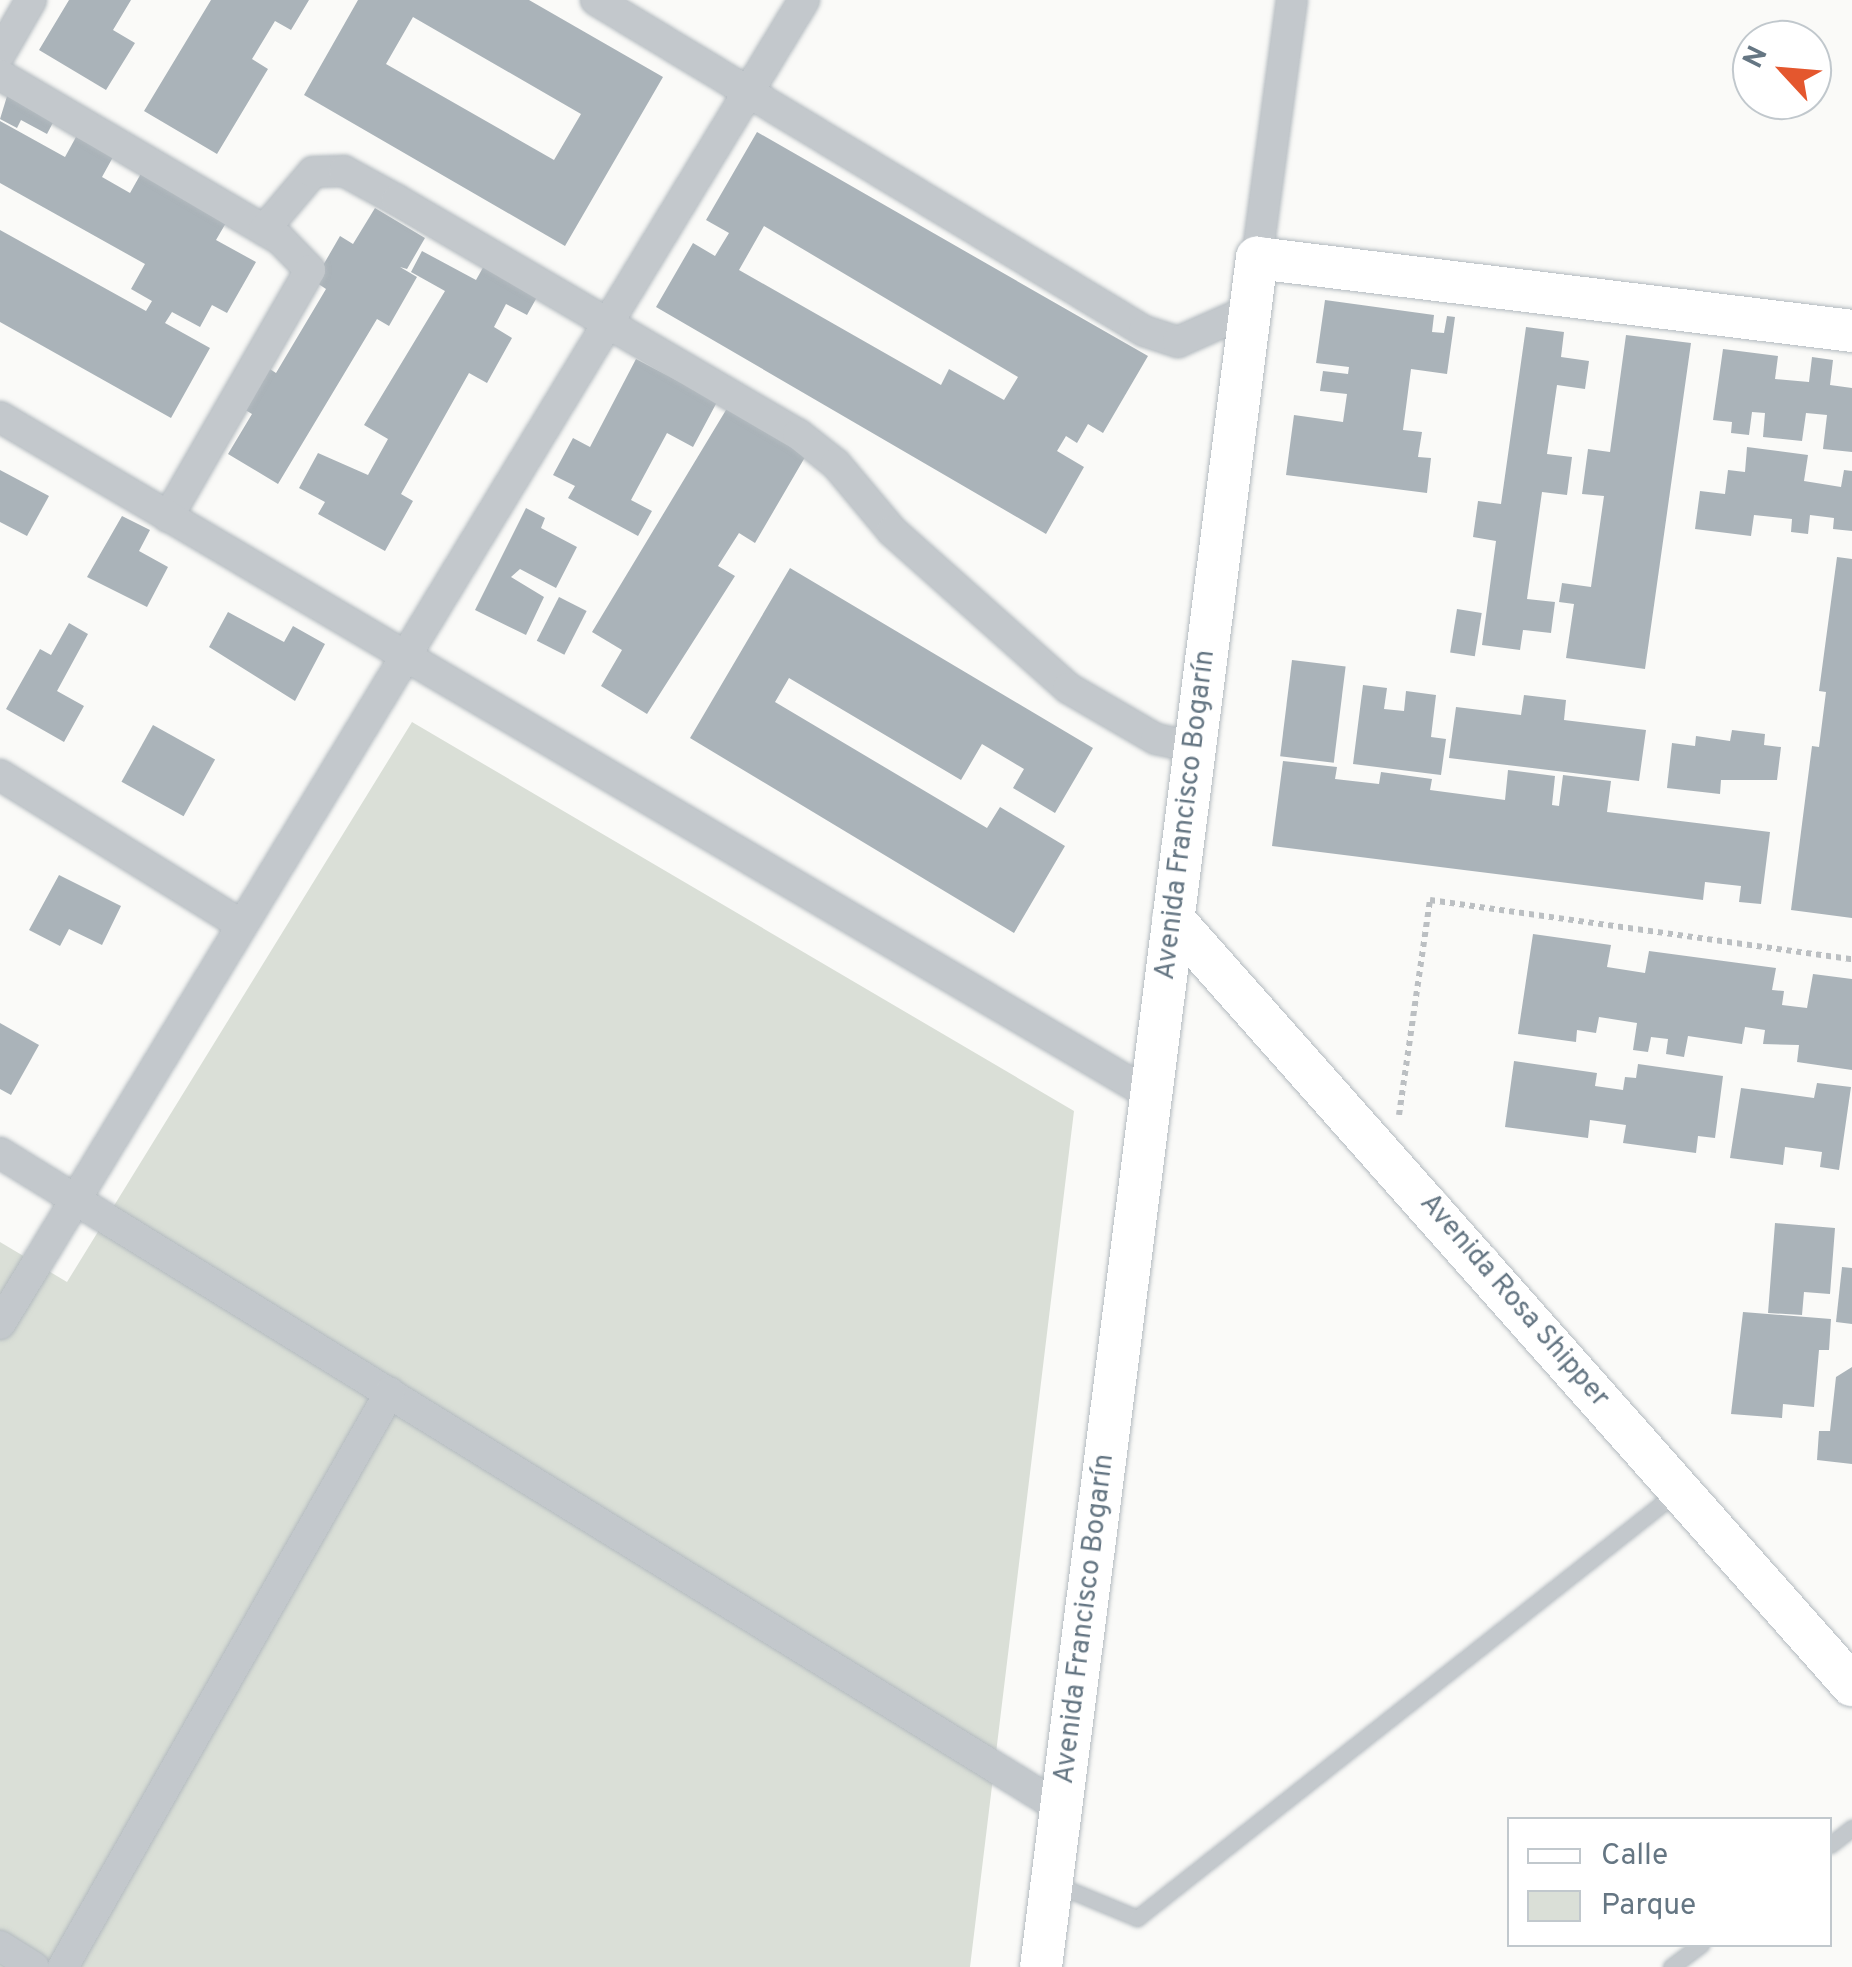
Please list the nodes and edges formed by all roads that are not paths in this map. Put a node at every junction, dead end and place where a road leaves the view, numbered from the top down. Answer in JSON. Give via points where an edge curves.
{"nodes":[{"id":1,"x":32,"y":0,"type":"edge"},
{"id":2,"x":596,"y":0,"type":"edge"},
{"id":3,"x":804,"y":0,"type":"edge"},
{"id":4,"x":1292,"y":0,"type":"edge"},
{"id":5,"x":0,"y":54,"type":"edge"},
{"id":6,"x":0,"y":74,"type":"edge"},
{"id":7,"x":747,"y":91,"type":"junction"},
{"id":8,"x":264,"y":230,"type":"junction"},
{"id":9,"x":1257,"y":258,"type":"junction"},
{"id":10,"x":1250,"y":310,"type":"junction"},
{"id":11,"x":607,"y":322,"type":"junction"},
{"id":12,"x":1852,"y":331,"type":"edge"},
{"id":13,"x":0,"y":417,"type":"edge"},
{"id":14,"x":168,"y":516,"type":"junction"},
{"id":15,"x":404,"y":656,"type":"junction"},
{"id":16,"x":1195,"y":747,"type":"junction"},
{"id":17,"x":0,"y":774,"type":"edge"},
{"id":18,"x":1174,"y":919,"type":"junction"},
{"id":19,"x":242,"y":925,"type":"junction"},
{"id":20,"x":1152,"y":1095,"type":"junction"},
{"id":21,"x":0,"y":1152,"type":"edge"},
{"id":22,"x":76,"y":1198,"type":"junction"},
{"id":23,"x":0,"y":1324,"type":"edge"},
{"id":24,"x":390,"y":1392,"type":"junction"},
{"id":25,"x":1680,"y":1490,"type":"junction"},
{"id":26,"x":1852,"y":1686,"type":"edge"},
{"id":27,"x":1061,"y":1808,"type":"junction"},
{"id":28,"x":1852,"y":1828,"type":"edge"},
{"id":29,"x":1832,"y":1844,"type":"edge"},
{"id":30,"x":1051,"y":1883,"type":"junction"},
{"id":31,"x":0,"y":1947,"type":"edge"},
{"id":32,"x":1696,"y":1947,"type":"edge"},
{"id":33,"x":34,"y":1967,"type":"edge"},
{"id":34,"x":62,"y":1967,"type":"edge"},
{"id":35,"x":1041,"y":1967,"type":"edge"},
{"id":36,"x":1671,"y":1967,"type":"edge"}],
"edges":[{"from":1,"to":5,"type":"street"},
{"from":2,"to":7,"type":"street"},
{"from":3,"to":7,"type":"street"},
{"from":4,"to":9,"type":"street"},
{"from":6,"to":8,"type":"street"},
{"from":7,"to":10,"type":"street","via":[[1144,331],[1178,342]]},
{"from":7,"to":11,"type":"street"},
{"from":8,"to":11,"type":"street","via":[[313,172],[344,171]]},
{"from":8,"to":14,"type":"street","via":[[310,270]]},
{"from":9,"to":10,"type":"street","name":"Avenida Francisco Bogarín"},
{"from":9,"to":12,"type":"street"},
{"from":10,"to":16,"type":"street","name":"Avenida Francisco Bogarín"},
{"from":11,"to":15,"type":"street"},
{"from":11,"to":16,"type":"street","via":[[798,434],[836,464],[892,531],[1068,688],[1156,739]]},
{"from":13,"to":14,"type":"street"},
{"from":14,"to":15,"type":"street"},
{"from":15,"to":19,"type":"street"},
{"from":15,"to":20,"type":"street"},
{"from":16,"to":18,"type":"street","name":"Avenida Francisco Bogarín"},
{"from":17,"to":19,"type":"street"},
{"from":18,"to":20,"type":"street","name":"Avenida Francisco Bogarín"},
{"from":18,"to":25,"type":"street","name":"Avenida Rosa Shipper"},
{"from":19,"to":22,"type":"street"},
{"from":20,"to":27,"type":"street","name":"Avenida Francisco Bogarín"},
{"from":21,"to":22,"type":"street"},
{"from":22,"to":23,"type":"street"},
{"from":22,"to":24,"type":"street"},
{"from":24,"to":27,"type":"street"},
{"from":24,"to":34,"type":"street"},
{"from":25,"to":26,"type":"street","name":"Avenida Rosa Shipper"},
{"from":25,"to":30,"type":"lane","via":[[1137,1918]]},
{"from":27,"to":30,"type":"street","name":"Avenida Francisco Bogarín"},
{"from":28,"to":29,"type":"lane"},
{"from":30,"to":35,"type":"street","name":"Avenida Francisco Bogarín"},
{"from":31,"to":33,"type":"street"},
{"from":32,"to":36,"type":"lane"}]}
